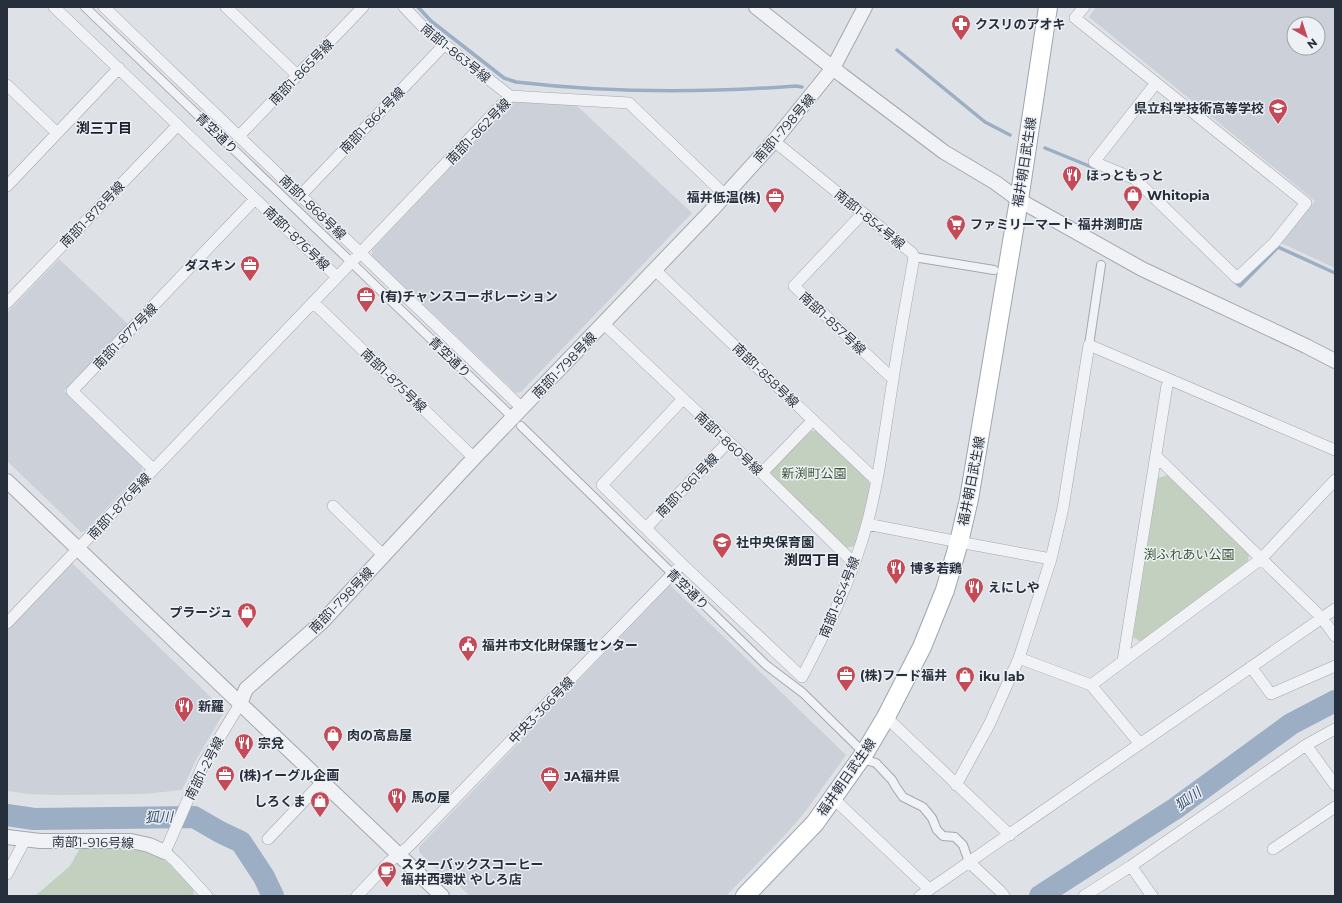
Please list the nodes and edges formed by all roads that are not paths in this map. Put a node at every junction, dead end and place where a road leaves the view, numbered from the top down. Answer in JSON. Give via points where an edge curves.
{"nodes":[{"id":1,"x":54,"y":7,"type":"edge"},
{"id":2,"x":85,"y":7,"type":"edge"},
{"id":3,"x":104,"y":7,"type":"edge"},
{"id":4,"x":227,"y":7,"type":"edge"},
{"id":5,"x":363,"y":7,"type":"edge"},
{"id":6,"x":404,"y":7,"type":"edge"},
{"id":7,"x":756,"y":7,"type":"edge"},
{"id":8,"x":866,"y":7,"type":"edge"},
{"id":9,"x":1048,"y":7,"type":"edge"},
{"id":10,"x":1084,"y":7,"type":"edge"},
{"id":11,"x":444,"y":45,"type":"junction"},
{"id":12,"x":119,"y":68,"type":"junction"},
{"id":13,"x":833,"y":68,"type":"junction"},
{"id":14,"x":297,"y":75,"type":"junction"},
{"id":15,"x":1156,"y":83,"type":"junction"},
{"id":16,"x":7,"y":85,"type":"edge"},
{"id":17,"x":510,"y":96,"type":"junction"},
{"id":18,"x":178,"y":125,"type":"junction"},
{"id":19,"x":58,"y":133,"type":"junction"},
{"id":20,"x":239,"y":136,"type":"junction"},
{"id":21,"x":774,"y":141,"type":"junction"},
{"id":22,"x":7,"y":186,"type":"edge"},
{"id":23,"x":301,"y":195,"type":"junction"},
{"id":24,"x":725,"y":195,"type":"junction"},
{"id":25,"x":255,"y":199,"type":"junction"},
{"id":26,"x":1019,"y":200,"type":"junction"},
{"id":27,"x":863,"y":213,"type":"junction"},
{"id":28,"x":360,"y":254,"type":"junction"},
{"id":29,"x":914,"y":257,"type":"junction"},
{"id":30,"x":348,"y":259,"type":"dead end"},
{"id":31,"x":1101,"y":265,"type":"dead end"},
{"id":32,"x":356,"y":267,"type":"dead end"},
{"id":33,"x":654,"y":270,"type":"junction"},
{"id":34,"x":994,"y":270,"type":"dead end"},
{"id":35,"x":337,"y":277,"type":"junction"},
{"id":36,"x":313,"y":302,"type":"junction"},
{"id":37,"x":7,"y":304,"type":"edge"},
{"id":38,"x":603,"y":323,"type":"junction"},
{"id":39,"x":1089,"y":345,"type":"junction"},
{"id":40,"x":1335,"y":361,"type":"edge"},
{"id":41,"x":893,"y":379,"type":"junction"},
{"id":42,"x":1168,"y":379,"type":"junction"},
{"id":43,"x":683,"y":399,"type":"junction"},
{"id":44,"x":522,"y":408,"type":"junction"},
{"id":45,"x":508,"y":413,"type":"dead end"},
{"id":46,"x":813,"y":420,"type":"junction"},
{"id":47,"x":521,"y":426,"type":"dead end"},
{"id":48,"x":728,"y":442,"type":"junction"},
{"id":49,"x":1335,"y":450,"type":"edge"},
{"id":50,"x":1156,"y":456,"type":"junction"},
{"id":51,"x":474,"y":458,"type":"junction"},
{"id":52,"x":153,"y":469,"type":"junction"},
{"id":53,"x":762,"y":473,"type":"junction"},
{"id":54,"x":1335,"y":480,"type":"edge"},
{"id":55,"x":7,"y":481,"type":"edge"},
{"id":56,"x":877,"y":481,"type":"junction"},
{"id":57,"x":334,"y":506,"type":"dead end"},
{"id":58,"x":867,"y":524,"type":"junction"},
{"id":59,"x":646,"y":528,"type":"junction"},
{"id":60,"x":959,"y":542,"type":"junction"},
{"id":61,"x":78,"y":549,"type":"junction"},
{"id":62,"x":383,"y":556,"type":"junction"},
{"id":63,"x":1051,"y":559,"type":"junction"},
{"id":64,"x":1261,"y":559,"type":"junction"},
{"id":65,"x":854,"y":563,"type":"junction"},
{"id":66,"x":682,"y":564,"type":"junction"},
{"id":67,"x":672,"y":573,"type":"junction"},
{"id":68,"x":1335,"y":609,"type":"edge"},
{"id":69,"x":1322,"y":618,"type":"junction"},
{"id":70,"x":7,"y":623,"type":"edge"},
{"id":71,"x":1335,"y":636,"type":"edge"},
{"id":72,"x":1019,"y":658,"type":"junction"},
{"id":73,"x":1124,"y":662,"type":"junction"},
{"id":74,"x":1335,"y":666,"type":"edge"},
{"id":75,"x":1251,"y":667,"type":"junction"},
{"id":76,"x":1091,"y":686,"type":"junction"},
{"id":77,"x":240,"y":704,"type":"junction"},
{"id":78,"x":886,"y":717,"type":"junction"},
{"id":79,"x":1335,"y":729,"type":"edge"},
{"id":80,"x":1140,"y":744,"type":"junction"},
{"id":81,"x":1306,"y":746,"type":"junction"},
{"id":82,"x":859,"y":748,"type":"dead end"},
{"id":83,"x":869,"y":761,"type":"dead end"},
{"id":84,"x":322,"y":782,"type":"junction"},
{"id":85,"x":956,"y":785,"type":"junction"},
{"id":86,"x":1335,"y":785,"type":"edge"},
{"id":87,"x":834,"y":798,"type":"junction"},
{"id":88,"x":1335,"y":807,"type":"edge"},
{"id":89,"x":1010,"y":835,"type":"junction"},
{"id":90,"x":7,"y":837,"type":"edge"},
{"id":91,"x":268,"y":839,"type":"dead end"},
{"id":92,"x":25,"y":840,"type":"junction"},
{"id":93,"x":1273,"y":849,"type":"dead end"},
{"id":94,"x":165,"y":852,"type":"junction"},
{"id":95,"x":399,"y":855,"type":"junction"},
{"id":96,"x":969,"y":862,"type":"junction"},
{"id":97,"x":1131,"y":866,"type":"junction"},
{"id":98,"x":7,"y":874,"type":"edge"},
{"id":99,"x":929,"y":889,"type":"junction"},
{"id":100,"x":207,"y":896,"type":"edge"},
{"id":101,"x":357,"y":896,"type":"edge"},
{"id":102,"x":442,"y":896,"type":"edge"},
{"id":103,"x":745,"y":896,"type":"edge"},
{"id":104,"x":920,"y":896,"type":"edge"},
{"id":105,"x":1004,"y":896,"type":"edge"},
{"id":106,"x":1084,"y":896,"type":"edge"},
{"id":107,"x":1152,"y":896,"type":"edge"}],
"edges":[{"from":1,"to":12,"type":"street","name":"南部1-876号線"},
{"from":2,"to":30,"type":"street","name":"青空通り"},
{"from":3,"to":20,"type":"street","name":"南部1-868号線"},
{"from":4,"to":14,"type":"street"},
{"from":5,"to":14,"type":"street","name":"南部1-865号線"},
{"from":6,"to":11,"type":"street","name":"南部1-863号線"},
{"from":7,"to":13,"type":"street"},
{"from":8,"to":13,"type":"street","name":"南部1-798号線"},
{"from":9,"to":26,"type":"main road","name":"福井朝日武生線"},
{"from":10,"to":15,"type":"street","via":[[1075,18]]},
{"from":11,"to":17,"type":"street","name":"南部1-863号線"},
{"from":11,"to":23,"type":"street","name":"南部1-864号線"},
{"from":12,"to":18,"type":"street","name":"南部1-876号線"},
{"from":12,"to":19,"type":"street"},
{"from":13,"to":21,"type":"street","name":"南部1-798号線"},
{"from":13,"to":26,"type":"street","via":[[944,152]]},
{"from":14,"to":20,"type":"street","name":"南部1-865号線"},
{"from":15,"to":15,"type":"street","via":[[1094,162],[1135,179],[1237,278],[1274,243],[1306,203]]},
{"from":16,"to":19,"type":"street"},
{"from":17,"to":24,"type":"street","name":"南部1-862号線","via":[[629,103]]},
{"from":17,"to":28,"type":"street","name":"南部1-862号線"},
{"from":18,"to":25,"type":"street","name":"南部1-876号線"},
{"from":18,"to":37,"type":"street","name":"南部1-878号線"},
{"from":19,"to":22,"type":"street"},
{"from":20,"to":23,"type":"street","name":"南部1-868号線"},
{"from":21,"to":24,"type":"street","name":"南部1-798号線"},
{"from":21,"to":27,"type":"street","name":"南部1-854号線"},
{"from":23,"to":28,"type":"street","name":"南部1-868号線"},
{"from":24,"to":33,"type":"street","name":"南部1-798号線"},
{"from":25,"to":35,"type":"street","name":"南部1-876号線"},
{"from":25,"to":52,"type":"street","name":"南部1-877号線","via":[[72,391]]},
{"from":26,"to":40,"type":"street","via":[[1142,269]]},
{"from":26,"to":60,"type":"main road","name":"福井朝日武生線","via":[[971,492]]},
{"from":27,"to":29,"type":"street","name":"南部1-854号線"},
{"from":27,"to":41,"type":"street","name":"南部1-857号線","via":[[794,286]]},
{"from":28,"to":35,"type":"street","name":"南部1-862号線"},
{"from":28,"to":44,"type":"street","name":"南部1-868号線"},
{"from":29,"to":34,"type":"street"},
{"from":29,"to":41,"type":"street","name":"南部1-854号線"},
{"from":31,"to":39,"type":"street"},
{"from":32,"to":45,"type":"street","name":"青空通り"},
{"from":33,"to":38,"type":"street","name":"南部1-798号線"},
{"from":33,"to":46,"type":"street","name":"南部1-858号線"},
{"from":35,"to":36,"type":"street","name":"南部1-876号線"},
{"from":36,"to":51,"type":"street","name":"南部1-875号線"},
{"from":36,"to":52,"type":"street","name":"南部1-876号線"},
{"from":38,"to":43,"type":"street","name":"南部1-860号線"},
{"from":38,"to":44,"type":"street","name":"南部1-798号線"},
{"from":39,"to":42,"type":"street"},
{"from":39,"to":63,"type":"street","via":[[1063,508]]},
{"from":41,"to":56,"type":"street","name":"南部1-854号線"},
{"from":42,"to":49,"type":"street"},
{"from":42,"to":50,"type":"street"},
{"from":43,"to":48,"type":"street","name":"南部1-860号線"},
{"from":43,"to":59,"type":"street","name":"南部1-854号線","via":[[602,485]]},
{"from":44,"to":51,"type":"street","name":"南部1-798号線"},
{"from":46,"to":53,"type":"street"},
{"from":46,"to":56,"type":"street","name":"南部1-858号線"},
{"from":47,"to":67,"type":"street","name":"青空通り"},
{"from":48,"to":53,"type":"street","name":"南部1-860号線"},
{"from":48,"to":59,"type":"street","name":"南部1-861号線"},
{"from":50,"to":64,"type":"street"},
{"from":50,"to":73,"type":"street"},
{"from":51,"to":62,"type":"street","name":"南部1-798号線"},
{"from":52,"to":61,"type":"street","name":"南部1-876号線"},
{"from":53,"to":65,"type":"street","name":"南部1-860号線"},
{"from":54,"to":64,"type":"street"},
{"from":55,"to":61,"type":"street"},
{"from":56,"to":58,"type":"street","name":"南部1-854号線"},
{"from":57,"to":62,"type":"street"},
{"from":58,"to":60,"type":"street"},
{"from":58,"to":65,"type":"street","name":"南部1-854号線"},
{"from":59,"to":66,"type":"street","name":"南部1-854号線"},
{"from":60,"to":63,"type":"street"},
{"from":60,"to":78,"type":"main road","name":"福井朝日武生線","via":[[945,590],[922,647]]},
{"from":61,"to":70,"type":"street","name":"南部1-876号線"},
{"from":61,"to":77,"type":"street"},
{"from":62,"to":77,"type":"street","name":"南部1-798号線","via":[[322,622],[246,689]]},
{"from":63,"to":72,"type":"street"},
{"from":64,"to":69,"type":"street"},
{"from":64,"to":73,"type":"street"},
{"from":65,"to":66,"type":"street","name":"南部1-854号線","via":[[835,612],[802,677]]},
{"from":66,"to":67,"type":"street","name":"中央3-366号線"},
{"from":67,"to":82,"type":"street","name":"青空通り","via":[[766,665],[803,693]]},
{"from":67,"to":95,"type":"street","name":"中央3-366号線"},
{"from":68,"to":69,"type":"street"},
{"from":69,"to":71,"type":"street"},
{"from":69,"to":75,"type":"street"},
{"from":72,"to":76,"type":"street"},
{"from":72,"to":85,"type":"street","via":[[989,725]]},
{"from":73,"to":76,"type":"street"},
{"from":74,"to":75,"type":"street","via":[[1271,694]]},
{"from":75,"to":80,"type":"street"},
{"from":76,"to":80,"type":"street"},
{"from":77,"to":84,"type":"street"},
{"from":77,"to":94,"type":"street","name":"南部1-2号線","via":[[204,763]]},
{"from":78,"to":85,"type":"street"},
{"from":78,"to":87,"type":"main road","name":"福井朝日武生線"},
{"from":79,"to":81,"type":"street"},
{"from":80,"to":89,"type":"street"},
{"from":81,"to":86,"type":"street"},
{"from":81,"to":97,"type":"street"},
{"from":83,"to":96,"type":"street","via":[[876,763],[903,797],[923,807],[943,836],[956,837],[963,845]]},
{"from":84,"to":91,"type":"street"},
{"from":84,"to":95,"type":"street"},
{"from":85,"to":89,"type":"street"},
{"from":87,"to":99,"type":"street"},
{"from":87,"to":103,"type":"main road","name":"福井朝日武生線","via":[[815,823]]},
{"from":88,"to":93,"type":"street"},
{"from":89,"to":96,"type":"street"},
{"from":90,"to":92,"type":"street","name":"南部1-916号線"},
{"from":92,"to":94,"type":"street","name":"南部1-916号線","via":[[131,841],[149,844]]},
{"from":92,"to":98,"type":"street"},
{"from":94,"to":100,"type":"street","name":"南部1-916号線"},
{"from":95,"to":101,"type":"street","name":"中央3-366号線"},
{"from":95,"to":102,"type":"street"},
{"from":96,"to":99,"type":"street"},
{"from":96,"to":105,"type":"street"},
{"from":97,"to":106,"type":"street"},
{"from":97,"to":107,"type":"street"},
{"from":99,"to":104,"type":"street"}]}
